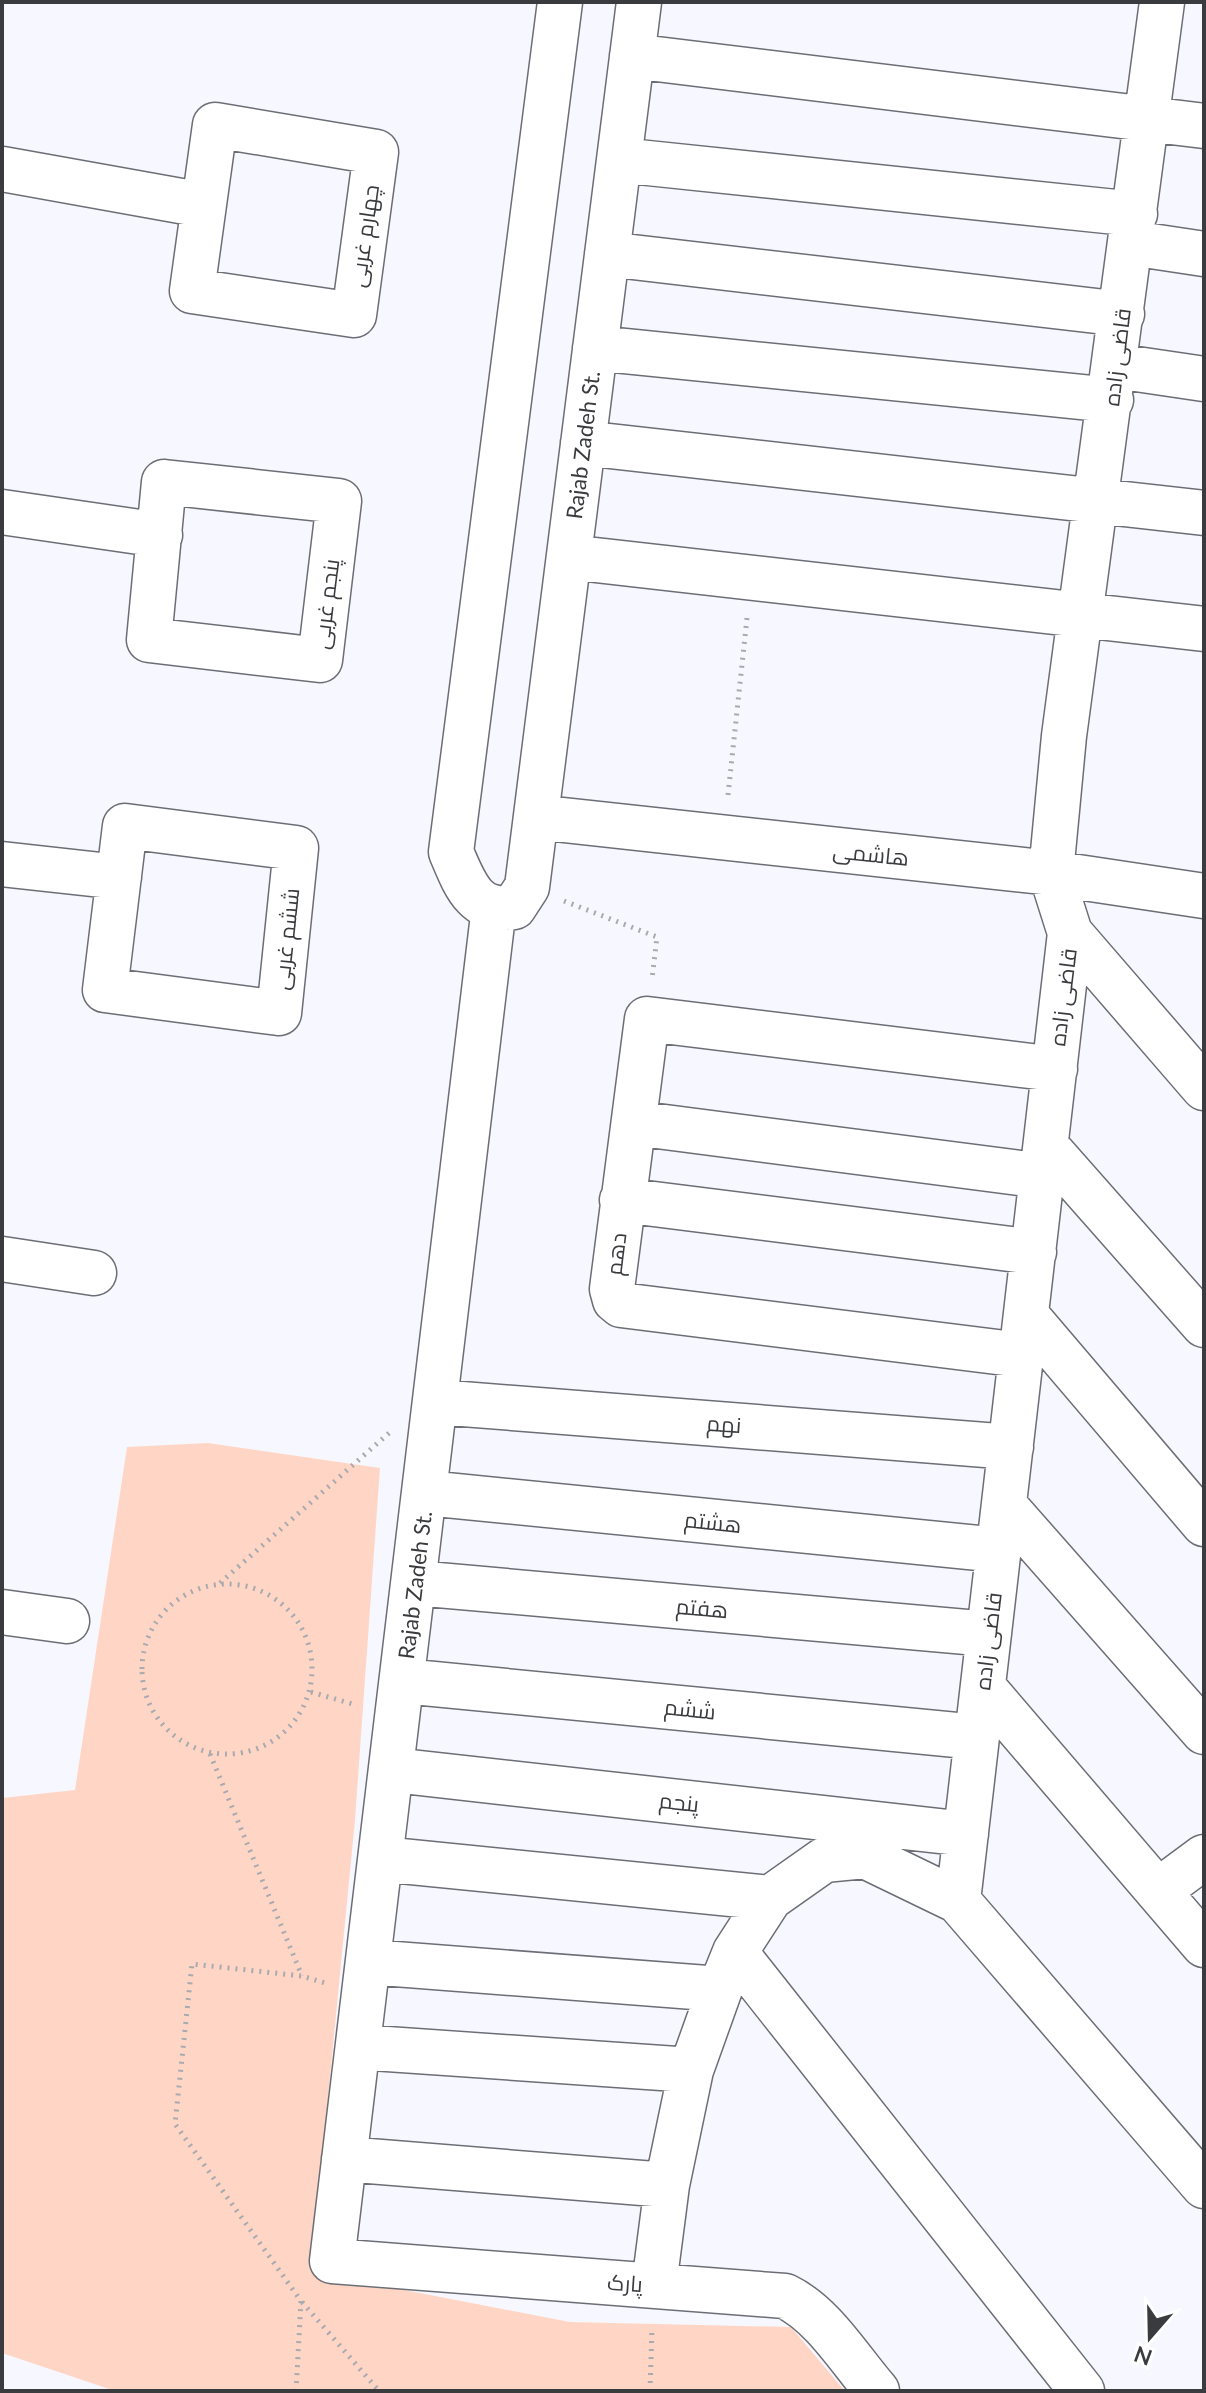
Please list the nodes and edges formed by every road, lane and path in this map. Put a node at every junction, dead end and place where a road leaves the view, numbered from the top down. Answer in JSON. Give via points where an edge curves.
{"nodes":[{"id":1,"x":560,"y":2,"type":"edge"},
{"id":2,"x":639,"y":2,"type":"edge"},
{"id":3,"x":1162,"y":2,"type":"edge"},
{"id":4,"x":632,"y":56,"type":"junction"},
{"id":5,"x":1147,"y":117,"type":"junction"},
{"id":6,"x":1204,"y":126,"type":"edge"},
{"id":7,"x":619,"y":160,"type":"junction"},
{"id":8,"x":2,"y":169,"type":"edge"},
{"id":9,"x":203,"y":205,"type":"junction"},
{"id":10,"x":1133,"y":229,"type":"junction"},
{"id":11,"x":607,"y":254,"type":"junction"},
{"id":12,"x":1204,"y":254,"type":"edge"},
{"id":13,"x":1122,"y":314,"type":"junction"},
{"id":14,"x":595,"y":348,"type":"junction"},
{"id":15,"x":1204,"y":379,"type":"edge"},
{"id":16,"x":1113,"y":383,"type":"junction"},
{"id":17,"x":583,"y":443,"type":"junction"},
{"id":18,"x":1098,"y":499,"type":"junction"},
{"id":19,"x":2,"y":512,"type":"edge"},
{"id":20,"x":1204,"y":513,"type":"edge"},
{"id":21,"x":160,"y":535,"type":"junction"},
{"id":22,"x":569,"y":557,"type":"junction"},
{"id":23,"x":751,"y":576,"type":"junction"},
{"id":24,"x":1081,"y":616,"type":"junction"},
{"id":25,"x":1204,"y":629,"type":"edge"},
{"id":26,"x":536,"y":817,"type":"junction"},
{"id":27,"x":724,"y":840,"type":"junction"},
{"id":28,"x":2,"y":864,"type":"edge"},
{"id":29,"x":1051,"y":873,"type":"junction"},
{"id":30,"x":119,"y":877,"type":"junction"},
{"id":31,"x":1204,"y":896,"type":"edge"},
{"id":32,"x":511,"y":897,"type":"junction"},
{"id":33,"x":1070,"y":933,"type":"junction"},
{"id":34,"x":647,"y":1019,"type":"junction"},
{"id":35,"x":1055,"y":1069,"type":"junction"},
{"id":36,"x":1204,"y":1088,"type":"edge"},
{"id":37,"x":634,"y":1123,"type":"junction"},
{"id":38,"x":1044,"y":1161,"type":"junction"},
{"id":39,"x":622,"y":1200,"type":"junction"},
{"id":40,"x":1034,"y":1252,"type":"junction"},
{"id":41,"x":2,"y":1259,"type":"edge"},
{"id":42,"x":94,"y":1273,"type":"dead end"},
{"id":43,"x":1204,"y":1325,"type":"edge"},
{"id":44,"x":1024,"y":1335,"type":"junction"},
{"id":45,"x":437,"y":1402,"type":"junction"},
{"id":46,"x":1011,"y":1447,"type":"junction"},
{"id":47,"x":429,"y":1472,"type":"junction"},
{"id":48,"x":1004,"y":1505,"type":"junction"},
{"id":49,"x":1204,"y":1524,"type":"edge"},
{"id":50,"x":999,"y":1550,"type":"junction"},
{"id":51,"x":219,"y":1583,"type":"junction"},
{"id":52,"x":415,"y":1583,"type":"junction"},
{"id":53,"x":2,"y":1612,"type":"edge"},
{"id":54,"x":67,"y":1621,"type":"dead end"},
{"id":55,"x":989,"y":1634,"type":"junction"},
{"id":56,"x":403,"y":1681,"type":"junction"},
{"id":57,"x":983,"y":1687,"type":"junction"},
{"id":58,"x":1204,"y":1732,"type":"edge"},
{"id":59,"x":977,"y":1737,"type":"junction"},
{"id":60,"x":210,"y":1754,"type":"junction"},
{"id":61,"x":393,"y":1770,"type":"junction"},
{"id":62,"x":966,"y":1834,"type":"junction"},
{"id":63,"x":1204,"y":1857,"type":"edge"},
{"id":64,"x":381,"y":1859,"type":"junction"},
{"id":65,"x":1158,"y":1891,"type":"junction"},
{"id":66,"x":770,"y":1898,"type":"junction"},
{"id":67,"x":958,"y":1901,"type":"junction"},
{"id":68,"x":1204,"y":1945,"type":"edge"},
{"id":69,"x":728,"y":1971,"type":"junction"},
{"id":70,"x":302,"y":1976,"type":"junction"},
{"id":71,"x":367,"y":1980,"type":"junction"},
{"id":72,"x":358,"y":2047,"type":"junction"},
{"id":73,"x":691,"y":2070,"type":"junction"},
{"id":74,"x":344,"y":2159,"type":"junction"},
{"id":75,"x":667,"y":2185,"type":"junction"},
{"id":76,"x":1204,"y":2186,"type":"edge"},
{"id":77,"x":332,"y":2261,"type":"joint"},
{"id":78,"x":654,"y":2285,"type":"junction"},
{"id":79,"x":301,"y":2301,"type":"junction"},
{"id":80,"x":296,"y":2391,"type":"edge"},
{"id":81,"x":379,"y":2391,"type":"edge"},
{"id":82,"x":650,"y":2391,"type":"edge"},
{"id":83,"x":877,"y":2391,"type":"edge"},
{"id":84,"x":1082,"y":2391,"type":"edge"}],
"edges":[{"from":1,"to":32,"type":"street","via":[[451,852],[472,897]]},
{"from":2,"to":4,"type":"street","name":"Rajab Zadeh St."},
{"from":3,"to":5,"type":"street","name":"قاضی زاده"},
{"from":4,"to":5,"type":"street"},
{"from":4,"to":7,"type":"street","name":"Rajab Zadeh St."},
{"from":5,"to":6,"type":"street"},
{"from":5,"to":10,"type":"street","name":"قاضی زاده"},
{"from":7,"to":10,"type":"street"},
{"from":7,"to":11,"type":"street","name":"Rajab Zadeh St."},
{"from":8,"to":9,"type":"street"},
{"from":9,"to":9,"type":"street","name":"چهارم غربی","via":[[192,291],[354,315],[376,152],[215,125]]},
{"from":10,"to":12,"type":"street"},
{"from":10,"to":13,"type":"street","name":"قاضی زاده"},
{"from":11,"to":13,"type":"street"},
{"from":11,"to":14,"type":"street","name":"Rajab Zadeh St."},
{"from":13,"to":16,"type":"street","name":"قاضی زاده"},
{"from":14,"to":16,"type":"street"},
{"from":14,"to":17,"type":"street","name":"Rajab Zadeh St."},
{"from":15,"to":16,"type":"street"},
{"from":16,"to":18,"type":"street","name":"قاضی زاده"},
{"from":17,"to":18,"type":"street"},
{"from":17,"to":22,"type":"street","name":"Rajab Zadeh St."},
{"from":18,"to":20,"type":"street"},
{"from":18,"to":24,"type":"street","name":"قاضی زاده"},
{"from":19,"to":21,"type":"street"},
{"from":21,"to":21,"type":"street","name":"پنجم غربی","via":[[149,640],[320,660],[339,501],[164,482]]},
{"from":22,"to":23,"type":"street"},
{"from":22,"to":26,"type":"street","name":"Rajab Zadeh St."},
{"from":23,"to":24,"type":"street"},
{"from":23,"to":27,"type":"path"},
{"from":24,"to":25,"type":"street"},
{"from":24,"to":29,"type":"street","name":"قاضی زاده"},
{"from":26,"to":27,"type":"street","name":"هاشمی"},
{"from":26,"to":32,"type":"street","name":"Rajab Zadeh St."},
{"from":27,"to":29,"type":"street","name":"هاشمی"},
{"from":28,"to":30,"type":"street"},
{"from":29,"to":31,"type":"street","name":"هاشمی"},
{"from":29,"to":33,"type":"street","name":"قاضی زاده"},
{"from":30,"to":30,"type":"street","name":"ششم غربی","via":[[105,990],[279,1013],[296,848],[125,826]]},
{"from":32,"to":34,"type":"path","via":[[657,937]]},
{"from":32,"to":45,"type":"street","name":"Rajab Zadeh St."},
{"from":33,"to":35,"type":"street","name":"قاضی زاده"},
{"from":33,"to":36,"type":"street"},
{"from":34,"to":35,"type":"street"},
{"from":34,"to":37,"type":"street","name":"دهم"},
{"from":35,"to":38,"type":"street","name":"قاضی زاده"},
{"from":37,"to":38,"type":"street"},
{"from":37,"to":39,"type":"street","name":"دهم"},
{"from":38,"to":40,"type":"street","name":"قاضی زاده"},
{"from":38,"to":43,"type":"street"},
{"from":39,"to":40,"type":"street"},
{"from":39,"to":44,"type":"street","name":"دهم","via":[[612,1289],[621,1305]]},
{"from":40,"to":44,"type":"street","name":"قاضی زاده"},
{"from":41,"to":42,"type":"street"},
{"from":44,"to":46,"type":"street","name":"قاضی زاده"},
{"from":44,"to":49,"type":"street"},
{"from":45,"to":46,"type":"street","name":"نهم"},
{"from":45,"to":47,"type":"street","name":"Rajab Zadeh St."},
{"from":46,"to":48,"type":"street","name":"قاضی زاده"},
{"from":47,"to":50,"type":"street","name":"هشتم"},
{"from":47,"to":51,"type":"path","via":[[395,1428]]},
{"from":47,"to":52,"type":"street","name":"Rajab Zadeh St."},
{"from":48,"to":50,"type":"street","name":"قاضی زاده"},
{"from":48,"to":58,"type":"street"},
{"from":50,"to":55,"type":"street","name":"قاضی زاده"},
{"from":51,"to":60,"type":"path","via":[[187,1593],[161,1613],[145,1643],[142,1678],[153,1713],[177,1739]]},
{"from":51,"to":60,"type":"path","via":[[253,1587],[282,1603],[303,1629],[313,1660],[311,1692],[297,1721],[273,1742],[243,1754]]},
{"from":52,"to":55,"type":"street","name":"هفتم"},
{"from":52,"to":56,"type":"street","name":"Rajab Zadeh St."},
{"from":53,"to":54,"type":"street"},
{"from":55,"to":57,"type":"street","name":"قاضی زاده"},
{"from":56,"to":59,"type":"street","name":"ششم"},
{"from":56,"to":61,"type":"street","name":"Rajab Zadeh St."},
{"from":57,"to":59,"type":"street","name":"قاضی زاده"},
{"from":57,"to":65,"type":"street"},
{"from":59,"to":62,"type":"street","name":"قاضی زاده"},
{"from":60,"to":70,"type":"path"},
{"from":61,"to":62,"type":"street","name":"پنجم"},
{"from":61,"to":64,"type":"street","name":"Rajab Zadeh St."},
{"from":62,"to":67,"type":"street","name":"قاضی زاده"},
{"from":63,"to":65,"type":"street"},
{"from":64,"to":66,"type":"street"},
{"from":64,"to":71,"type":"street","name":"Rajab Zadeh St."},
{"from":65,"to":68,"type":"street"},
{"from":66,"to":67,"type":"street","via":[[824,1860],[865,1856]]},
{"from":66,"to":69,"type":"street"},
{"from":67,"to":76,"type":"street"},
{"from":69,"to":71,"type":"street"},
{"from":69,"to":73,"type":"street"},
{"from":69,"to":84,"type":"street"},
{"from":70,"to":71,"type":"path"},
{"from":70,"to":79,"type":"path","via":[[192,1964],[175,2124]]},
{"from":71,"to":72,"type":"street","name":"Rajab Zadeh St."},
{"from":72,"to":73,"type":"street"},
{"from":72,"to":74,"type":"street","name":"Rajab Zadeh St."},
{"from":73,"to":75,"type":"street"},
{"from":74,"to":75,"type":"street"},
{"from":74,"to":77,"type":"street","name":"Rajab Zadeh St."},
{"from":75,"to":78,"type":"street"},
{"from":77,"to":78,"type":"street","name":"پارک"},
{"from":78,"to":82,"type":"path"},
{"from":78,"to":83,"type":"street","name":"پارک","via":[[792,2300]]},
{"from":79,"to":80,"type":"path"},
{"from":79,"to":81,"type":"path"}]}
